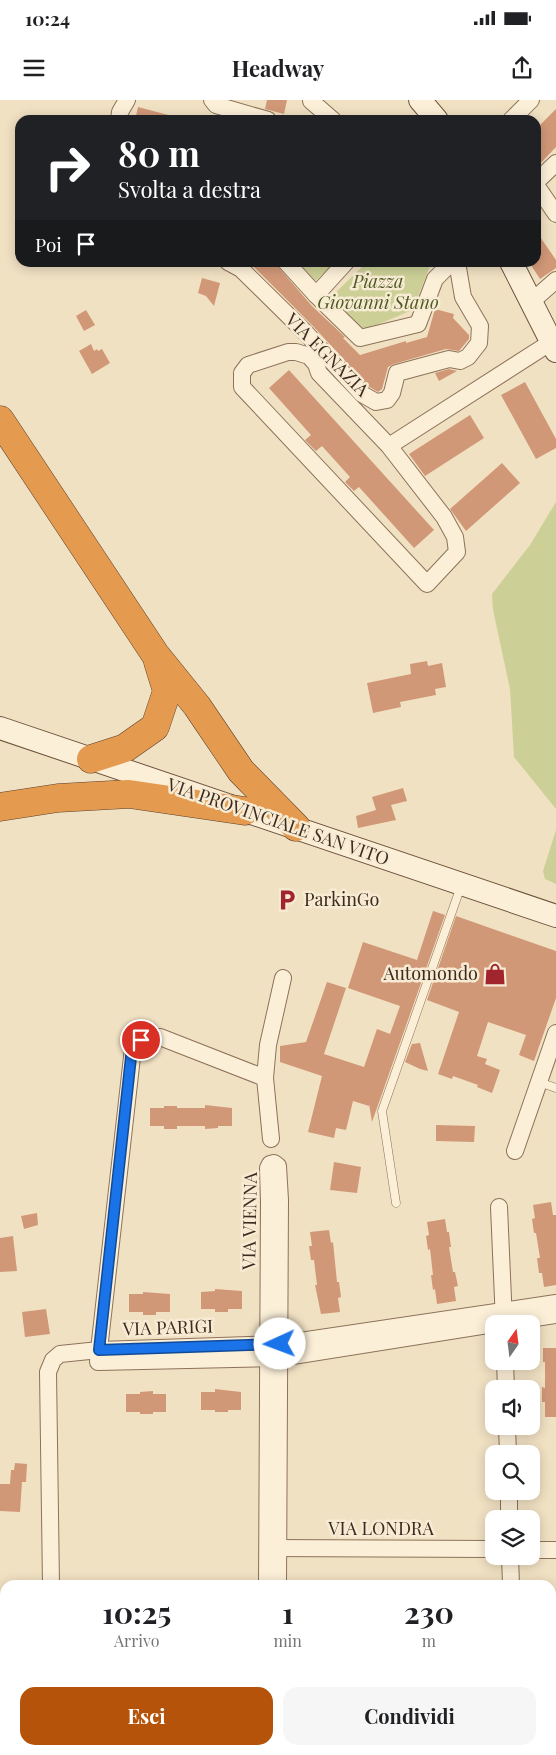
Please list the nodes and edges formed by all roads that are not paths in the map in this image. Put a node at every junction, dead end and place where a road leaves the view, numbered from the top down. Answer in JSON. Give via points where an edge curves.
{"nodes":[{"id":1,"x":127,"y":100,"type":"edge"},
{"id":2,"x":420,"y":100,"type":"edge"},
{"id":3,"x":531,"y":100,"type":"edge"},
{"id":4,"x":312,"y":101,"type":"dead end"},
{"id":5,"x":214,"y":103,"type":"edge"},
{"id":6,"x":119,"y":115,"type":"edge"},
{"id":7,"x":220,"y":115,"type":"edge"},
{"id":8,"x":252,"y":115,"type":"edge"},
{"id":9,"x":327,"y":115,"type":"edge"},
{"id":10,"x":430,"y":115,"type":"edge"},
{"id":11,"x":516,"y":115,"type":"edge"},
{"id":12,"x":556,"y":163,"type":"edge"},
{"id":13,"x":541,"y":179,"type":"edge"},
{"id":14,"x":541,"y":192,"type":"edge"},
{"id":15,"x":556,"y":214,"type":"edge"},
{"id":16,"x":237,"y":267,"type":"edge"},
{"id":17,"x":291,"y":267,"type":"edge"},
{"id":18,"x":341,"y":267,"type":"edge"},
{"id":19,"x":447,"y":267,"type":"edge"},
{"id":20,"x":458,"y":267,"type":"edge"},
{"id":21,"x":514,"y":267,"type":"edge"},
{"id":22,"x":556,"y":280,"type":"edge"},
{"id":23,"x":316,"y":295,"type":"junction"},
{"id":24,"x":531,"y":302,"type":"junction"},
{"id":25,"x":555,"y":344,"type":"edge"},
{"id":26,"x":0,"y":420,"type":"edge"},
{"id":27,"x":389,"y":446,"type":"junction"},
{"id":28,"x":155,"y":654,"type":"junction"},
{"id":29,"x":0,"y":728,"type":"edge"},
{"id":30,"x":91,"y":759,"type":"junction"},
{"id":31,"x":0,"y":807,"type":"edge"},
{"id":32,"x":244,"y":811,"type":"junction"},
{"id":33,"x":296,"y":827,"type":"junction"},
{"id":34,"x":462,"y":884,"type":"junction"},
{"id":35,"x":556,"y":916,"type":"edge"},
{"id":36,"x":283,"y":978,"type":"dead end"},
{"id":37,"x":556,"y":1033,"type":"edge"},
{"id":38,"x":265,"y":1078,"type":"junction"},
{"id":39,"x":539,"y":1082,"type":"junction"},
{"id":40,"x":556,"y":1088,"type":"edge"},
{"id":41,"x":270,"y":1139,"type":"dead end"},
{"id":42,"x":515,"y":1151,"type":"dead end"},
{"id":43,"x":396,"y":1203,"type":"dead end"},
{"id":44,"x":499,"y":1207,"type":"dead end"},
{"id":45,"x":556,"y":1303,"type":"edge"},
{"id":46,"x":501,"y":1315,"type":"edge"},
{"id":47,"x":519,"y":1315,"type":"edge"},
{"id":48,"x":556,"y":1315,"type":"edge"},
{"id":49,"x":540,"y":1317,"type":"edge"},
{"id":50,"x":485,"y":1323,"type":"edge"},
{"id":51,"x":99,"y":1350,"type":"junction"},
{"id":52,"x":274,"y":1351,"type":"junction"},
{"id":53,"x":273,"y":1548,"type":"junction"},
{"id":54,"x":485,"y":1549,"type":"edge"},
{"id":55,"x":540,"y":1550,"type":"edge"},
{"id":56,"x":556,"y":1550,"type":"edge"},
{"id":57,"x":510,"y":1565,"type":"edge"},
{"id":58,"x":51,"y":1580,"type":"edge"},
{"id":59,"x":268,"y":1580,"type":"edge"},
{"id":60,"x":277,"y":1580,"type":"edge"},
{"id":61,"x":511,"y":1580,"type":"edge"}],
"edges":[{"from":1,"to":6,"type":"street"},
{"from":2,"to":10,"type":"main road"},
{"from":3,"to":11,"type":"street"},
{"from":4,"to":9,"type":"street"},
{"from":5,"to":7,"type":"street"},
{"from":5,"to":8,"type":"street"},
{"from":12,"to":13,"type":"street"},
{"from":14,"to":15,"type":"street"},
{"from":16,"to":20,"type":"street","name":"VIA EGNAZIA","via":[[362,394],[376,402],[387,400],[397,373],[449,359],[460,361],[468,357],[479,343],[480,326],[463,297]]},
{"from":17,"to":23,"type":"street"},
{"from":18,"to":23,"type":"street"},
{"from":19,"to":23,"type":"street","via":[[435,279],[418,324],[360,338]]},
{"from":21,"to":24,"type":"main road"},
{"from":22,"to":24,"type":"street"},
{"from":24,"to":25,"type":"main road"},
{"from":25,"to":27,"type":"street"},
{"from":26,"to":28,"type":"highway"},
{"from":27,"to":27,"type":"street","via":[[319,373],[309,356],[288,352],[248,365],[242,372],[242,387],[427,584],[457,552],[455,537],[430,498]]},
{"from":28,"to":30,"type":"highway","via":[[167,692],[155,727],[125,748]]},
{"from":28,"to":33,"type":"highway","via":[[197,706],[241,771]]},
{"from":29,"to":30,"type":"main road","name":"VIA PROVINCIALE SAN VITO"},
{"from":30,"to":32,"type":"main road","name":"VIA PROVINCIALE SAN VITO"},
{"from":31,"to":32,"type":"highway","via":[[58,798],[129,794]]},
{"from":32,"to":33,"type":"main road","name":"VIA PROVINCIALE SAN VITO"},
{"from":33,"to":34,"type":"main road","name":"VIA PROVINCIALE SAN VITO"},
{"from":34,"to":35,"type":"main road","name":"VIA PROVINCIALE SAN VITO"},
{"from":34,"to":43,"type":"lane","via":[[382,1111]]},
{"from":36,"to":38,"type":"street","via":[[268,1046]]},
{"from":37,"to":39,"type":"street"},
{"from":38,"to":41,"type":"street"},
{"from":38,"to":51,"type":"street","via":[[160,1037],[141,1040],[132,1048]]},
{"from":39,"to":40,"type":"lane"},
{"from":39,"to":42,"type":"street"},
{"from":44,"to":46,"type":"street"},
{"from":45,"to":47,"type":"street","name":"VIA PARIGI"},
{"from":48,"to":49,"type":"street","name":"VIA PARIGI"},
{"from":50,"to":52,"type":"street","name":"VIA PARIGI"},
{"from":51,"to":52,"type":"street","name":"VIA PARIGI"},
{"from":51,"to":58,"type":"street","name":"VIA PARIGI","via":[[60,1354],[52,1360],[48,1372]]},
{"from":52,"to":52,"type":"street","name":"VIA VIENNA","via":[[280,1200],[278,1166],[274,1163],[268,1168]]},
{"from":52,"to":53,"type":"street","name":"VIA VIENNA"},
{"from":53,"to":54,"type":"street","name":"VIA LONDRA"},
{"from":53,"to":59,"type":"street","name":"VIA VIENNA"},
{"from":53,"to":60,"type":"street","name":"VIA VIENNA"},
{"from":55,"to":56,"type":"street"},
{"from":57,"to":61,"type":"street"}]}
